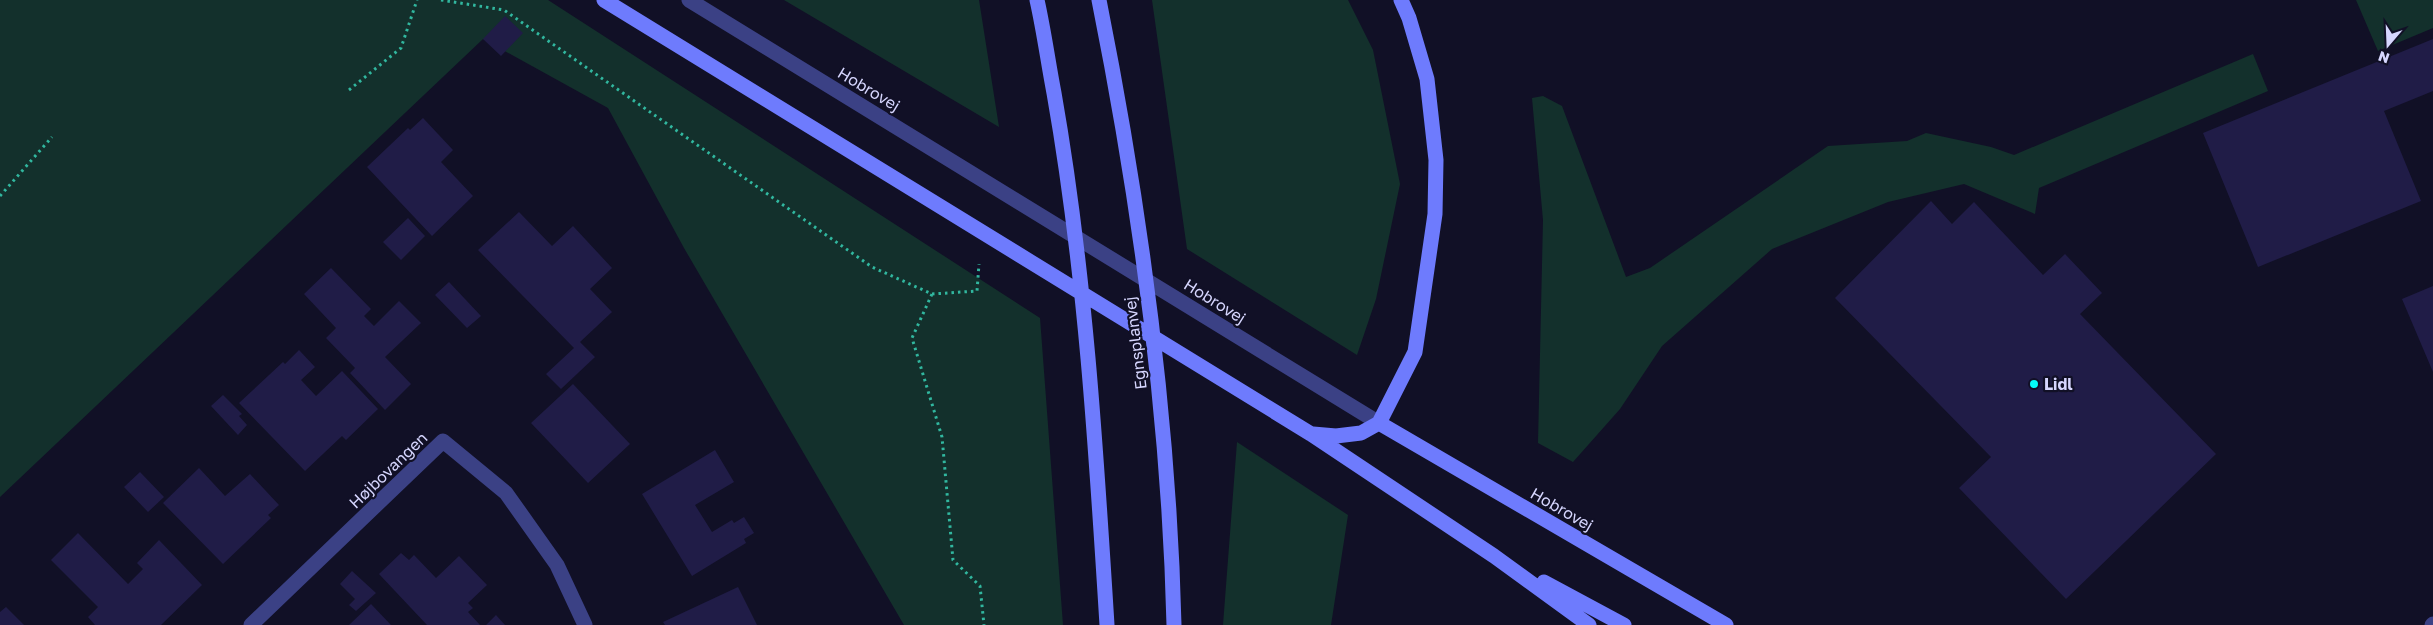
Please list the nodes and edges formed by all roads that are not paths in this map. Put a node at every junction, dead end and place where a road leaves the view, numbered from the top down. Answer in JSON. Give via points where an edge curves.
{"nodes":[{"id":1,"x":604,"y":0,"type":"edge"},
{"id":2,"x":689,"y":0,"type":"edge"},
{"id":3,"x":1037,"y":0,"type":"edge"},
{"id":4,"x":1099,"y":0,"type":"edge"},
{"id":5,"x":1402,"y":0,"type":"edge"},
{"id":6,"x":1379,"y":423,"type":"junction"},
{"id":7,"x":1311,"y":434,"type":"junction"},
{"id":8,"x":1494,"y":556,"type":"junction"},
{"id":9,"x":251,"y":625,"type":"edge"},
{"id":10,"x":585,"y":625,"type":"edge"},
{"id":11,"x":1107,"y":625,"type":"edge"},
{"id":12,"x":1174,"y":625,"type":"edge"},
{"id":13,"x":1589,"y":625,"type":"edge"},
{"id":14,"x":1624,"y":625,"type":"edge"},
{"id":15,"x":1726,"y":625,"type":"edge"}],
"edges":[{"from":1,"to":7,"type":"main road"},
{"from":2,"to":6,"type":"street","name":"Hobrovej"},
{"from":3,"to":11,"type":"main road","via":[[1069,180],[1094,408]]},
{"from":4,"to":12,"type":"main road","name":"Egnsplanvej","via":[[1124,132],[1157,375]]},
{"from":5,"to":6,"type":"main road","via":[[1427,79],[1436,160],[1435,214],[1415,352]]},
{"from":6,"to":7,"type":"main road","via":[[1361,433]]},
{"from":6,"to":15,"type":"main road","name":"Hobrovej"},
{"from":7,"to":8,"type":"main road"},
{"from":8,"to":13,"type":"main road"},
{"from":8,"to":14,"type":"main road"},
{"from":9,"to":10,"type":"street","name":"Højbovangen","via":[[443,441],[506,493],[557,565]]}]}
